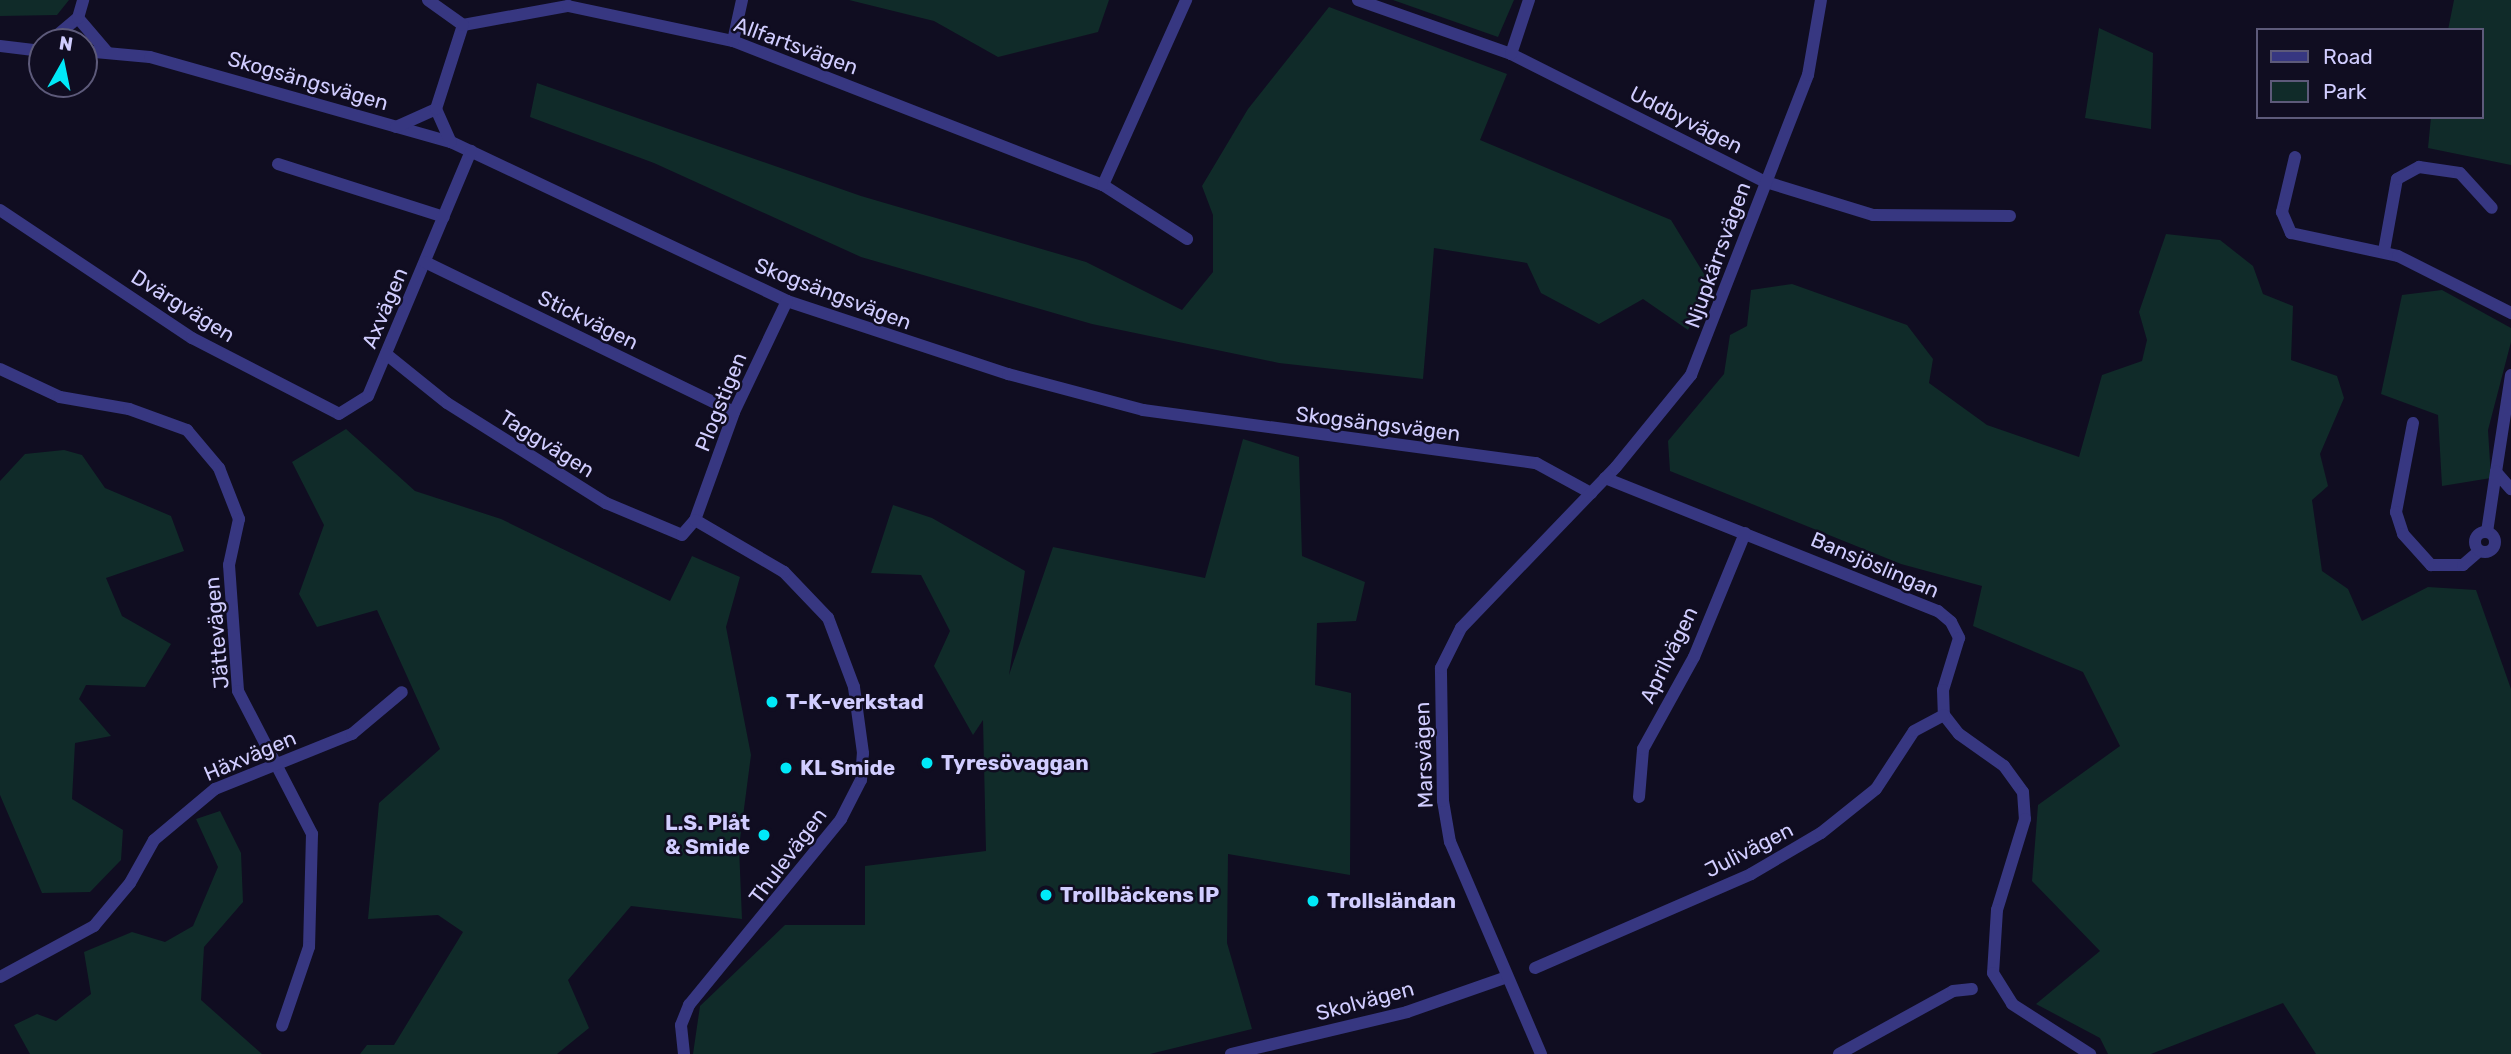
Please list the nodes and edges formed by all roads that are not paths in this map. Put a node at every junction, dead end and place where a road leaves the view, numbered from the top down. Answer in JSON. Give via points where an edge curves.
{"nodes":[{"id":1,"x":83,"y":0,"type":"edge"},
{"id":2,"x":428,"y":0,"type":"edge"},
{"id":3,"x":742,"y":0,"type":"edge"},
{"id":4,"x":1186,"y":0,"type":"edge"},
{"id":5,"x":1358,"y":0,"type":"edge"},
{"id":6,"x":1529,"y":0,"type":"edge"},
{"id":7,"x":1806,"y":0,"type":"edge"},
{"id":8,"x":1820,"y":4,"type":"edge"},
{"id":9,"x":78,"y":18,"type":"junction"},
{"id":10,"x":463,"y":24,"type":"junction"},
{"id":11,"x":66,"y":28,"type":"edge"},
{"id":12,"x":733,"y":41,"type":"junction"},
{"id":13,"x":0,"y":46,"type":"edge"},
{"id":14,"x":28,"y":48,"type":"edge"},
{"id":15,"x":98,"y":52,"type":"edge"},
{"id":16,"x":108,"y":52,"type":"junction"},
{"id":17,"x":1511,"y":54,"type":"junction"},
{"id":18,"x":436,"y":109,"type":"junction"},
{"id":19,"x":397,"y":127,"type":"junction"},
{"id":20,"x":451,"y":142,"type":"junction"},
{"id":21,"x":471,"y":151,"type":"junction"},
{"id":22,"x":2295,"y":158,"type":"dead end"},
{"id":23,"x":278,"y":164,"type":"dead end"},
{"id":24,"x":1766,"y":182,"type":"junction"},
{"id":25,"x":1103,"y":185,"type":"junction"},
{"id":26,"x":2492,"y":208,"type":"dead end"},
{"id":27,"x":0,"y":211,"type":"edge"},
{"id":28,"x":2010,"y":216,"type":"dead end"},
{"id":29,"x":444,"y":217,"type":"junction"},
{"id":30,"x":1187,"y":239,"type":"dead end"},
{"id":31,"x":2384,"y":251,"type":"junction"},
{"id":32,"x":425,"y":262,"type":"junction"},
{"id":33,"x":787,"y":301,"type":"junction"},
{"id":34,"x":2511,"y":313,"type":"edge"},
{"id":35,"x":386,"y":355,"type":"junction"},
{"id":36,"x":0,"y":369,"type":"edge"},
{"id":37,"x":2511,"y":375,"type":"edge"},
{"id":38,"x":355,"y":410,"type":"joint"},
{"id":39,"x":734,"y":412,"type":"junction"},
{"id":40,"x":2413,"y":423,"type":"dead end"},
{"id":41,"x":2496,"y":472,"type":"junction"},
{"id":42,"x":1605,"y":478,"type":"junction"},
{"id":43,"x":2511,"y":489,"type":"edge"},
{"id":44,"x":1591,"y":493,"type":"junction"},
{"id":45,"x":695,"y":520,"type":"junction"},
{"id":46,"x":1745,"y":533,"type":"junction"},
{"id":47,"x":402,"y":692,"type":"dead end"},
{"id":48,"x":1944,"y":715,"type":"junction"},
{"id":49,"x":276,"y":765,"type":"junction"},
{"id":50,"x":1639,"y":797,"type":"dead end"},
{"id":51,"x":1535,"y":968,"type":"dead end"},
{"id":52,"x":0,"y":977,"type":"edge"},
{"id":53,"x":1507,"y":977,"type":"junction"},
{"id":54,"x":1972,"y":989,"type":"dead end"},
{"id":55,"x":282,"y":1026,"type":"dead end"},
{"id":56,"x":684,"y":1054,"type":"edge"},
{"id":57,"x":1234,"y":1054,"type":"edge"},
{"id":58,"x":1541,"y":1054,"type":"edge"},
{"id":59,"x":1839,"y":1054,"type":"edge"},
{"id":60,"x":2090,"y":1054,"type":"edge"}],
"edges":[{"from":1,"to":9,"type":"street"},
{"from":2,"to":10,"type":"street"},
{"from":3,"to":12,"type":"street"},
{"from":4,"to":25,"type":"street"},
{"from":5,"to":17,"type":"street","name":"Uddbyvägen"},
{"from":6,"to":17,"type":"street"},
{"from":7,"to":8,"type":"street"},
{"from":8,"to":24,"type":"street","name":"Njupkärrsvägen","via":[[1808,75]]},
{"from":9,"to":11,"type":"street"},
{"from":9,"to":16,"type":"street","via":[[96,46]]},
{"from":10,"to":12,"type":"street","name":"Allfartsvägen","via":[[568,6]]},
{"from":10,"to":18,"type":"street"},
{"from":12,"to":25,"type":"street","name":"Allfartsvägen"},
{"from":13,"to":14,"type":"street"},
{"from":15,"to":16,"type":"street","name":"Skogsängsvägen"},
{"from":16,"to":19,"type":"street","name":"Skogsängsvägen","via":[[150,57]]},
{"from":17,"to":24,"type":"street","name":"Uddbyvägen"},
{"from":18,"to":19,"type":"street"},
{"from":18,"to":20,"type":"street"},
{"from":19,"to":20,"type":"street","name":"Skogsängsvägen"},
{"from":20,"to":21,"type":"street","name":"Skogsängsvägen"},
{"from":21,"to":29,"type":"street","name":"Axvägen"},
{"from":21,"to":33,"type":"street","name":"Skogsängsvägen"},
{"from":22,"to":31,"type":"street","via":[[2283,225],[2291,233]]},
{"from":23,"to":29,"type":"street"},
{"from":24,"to":28,"type":"street","name":"Uddbyvägen","via":[[1873,215]]},
{"from":24,"to":42,"type":"street","name":"Njupkärrsvägen","via":[[1691,375]]},
{"from":25,"to":30,"type":"street","name":"Allfartsvägen"},
{"from":26,"to":31,"type":"street","via":[[2460,173],[2419,167],[2398,179]]},
{"from":27,"to":38,"type":"street","name":"Dvärgvägen","via":[[192,338],[339,414]]},
{"from":29,"to":32,"type":"street","name":"Axvägen"},
{"from":31,"to":34,"type":"street"},
{"from":32,"to":35,"type":"street","name":"Axvägen"},
{"from":32,"to":39,"type":"street","name":"Stickvägen"},
{"from":33,"to":39,"type":"street","name":"Plogstigen"},
{"from":33,"to":44,"type":"street","name":"Skogsängsvägen","via":[[1008,374],[1143,410],[1536,463]]},
{"from":35,"to":38,"type":"street","name":"Axvägen"},
{"from":35,"to":45,"type":"street","name":"Taggvägen","via":[[447,403],[606,503],[682,535]]},
{"from":36,"to":49,"type":"street","name":"Jättevägen","via":[[60,397],[129,409],[187,430],[219,468],[239,519],[229,565],[239,691]]},
{"from":37,"to":41,"type":"street"},
{"from":39,"to":45,"type":"street","name":"Plogstigen"},
{"from":40,"to":41,"type":"street","via":[[2396,512],[2403,534],[2431,565],[2463,565],[2479,551],[2476,537],[2487,532]]},
{"from":41,"to":43,"type":"street"},
{"from":42,"to":44,"type":"street","name":"Njupkärrsvägen"},
{"from":42,"to":46,"type":"street","name":"Bansjöslingan"},
{"from":44,"to":53,"type":"street","name":"Marsvägen","via":[[1461,628],[1441,668],[1443,801],[1450,842]]},
{"from":45,"to":56,"type":"street","name":"Thulevägen","via":[[785,572],[828,618],[854,687],[863,753],[861,780],[823,845],[689,1005],[681,1025]]},
{"from":46,"to":48,"type":"street","name":"Bansjöslingan","via":[[1951,622],[1959,638],[1943,690]]},
{"from":46,"to":50,"type":"street","name":"Aprilvägen","via":[[1694,657],[1643,749]]},
{"from":47,"to":49,"type":"street","name":"Häxvägen","via":[[352,734]]},
{"from":48,"to":51,"type":"street","name":"Julivägen","via":[[1914,731],[1876,789],[1821,833],[1751,874]]},
{"from":48,"to":60,"type":"street","via":[[1959,734],[2004,765],[2023,792],[2025,819],[1997,910],[1993,974],[2012,1004]]},
{"from":49,"to":52,"type":"street","name":"Häxvägen","via":[[215,789],[167,824],[94,926]]},
{"from":49,"to":55,"type":"street","name":"Jättevägen","via":[[312,834],[309,947]]},
{"from":53,"to":57,"type":"street","name":"Skolvägen","via":[[1407,1012]]},
{"from":53,"to":58,"type":"street","name":"Marsvägen"},
{"from":54,"to":59,"type":"street","via":[[1953,991]]}]}
